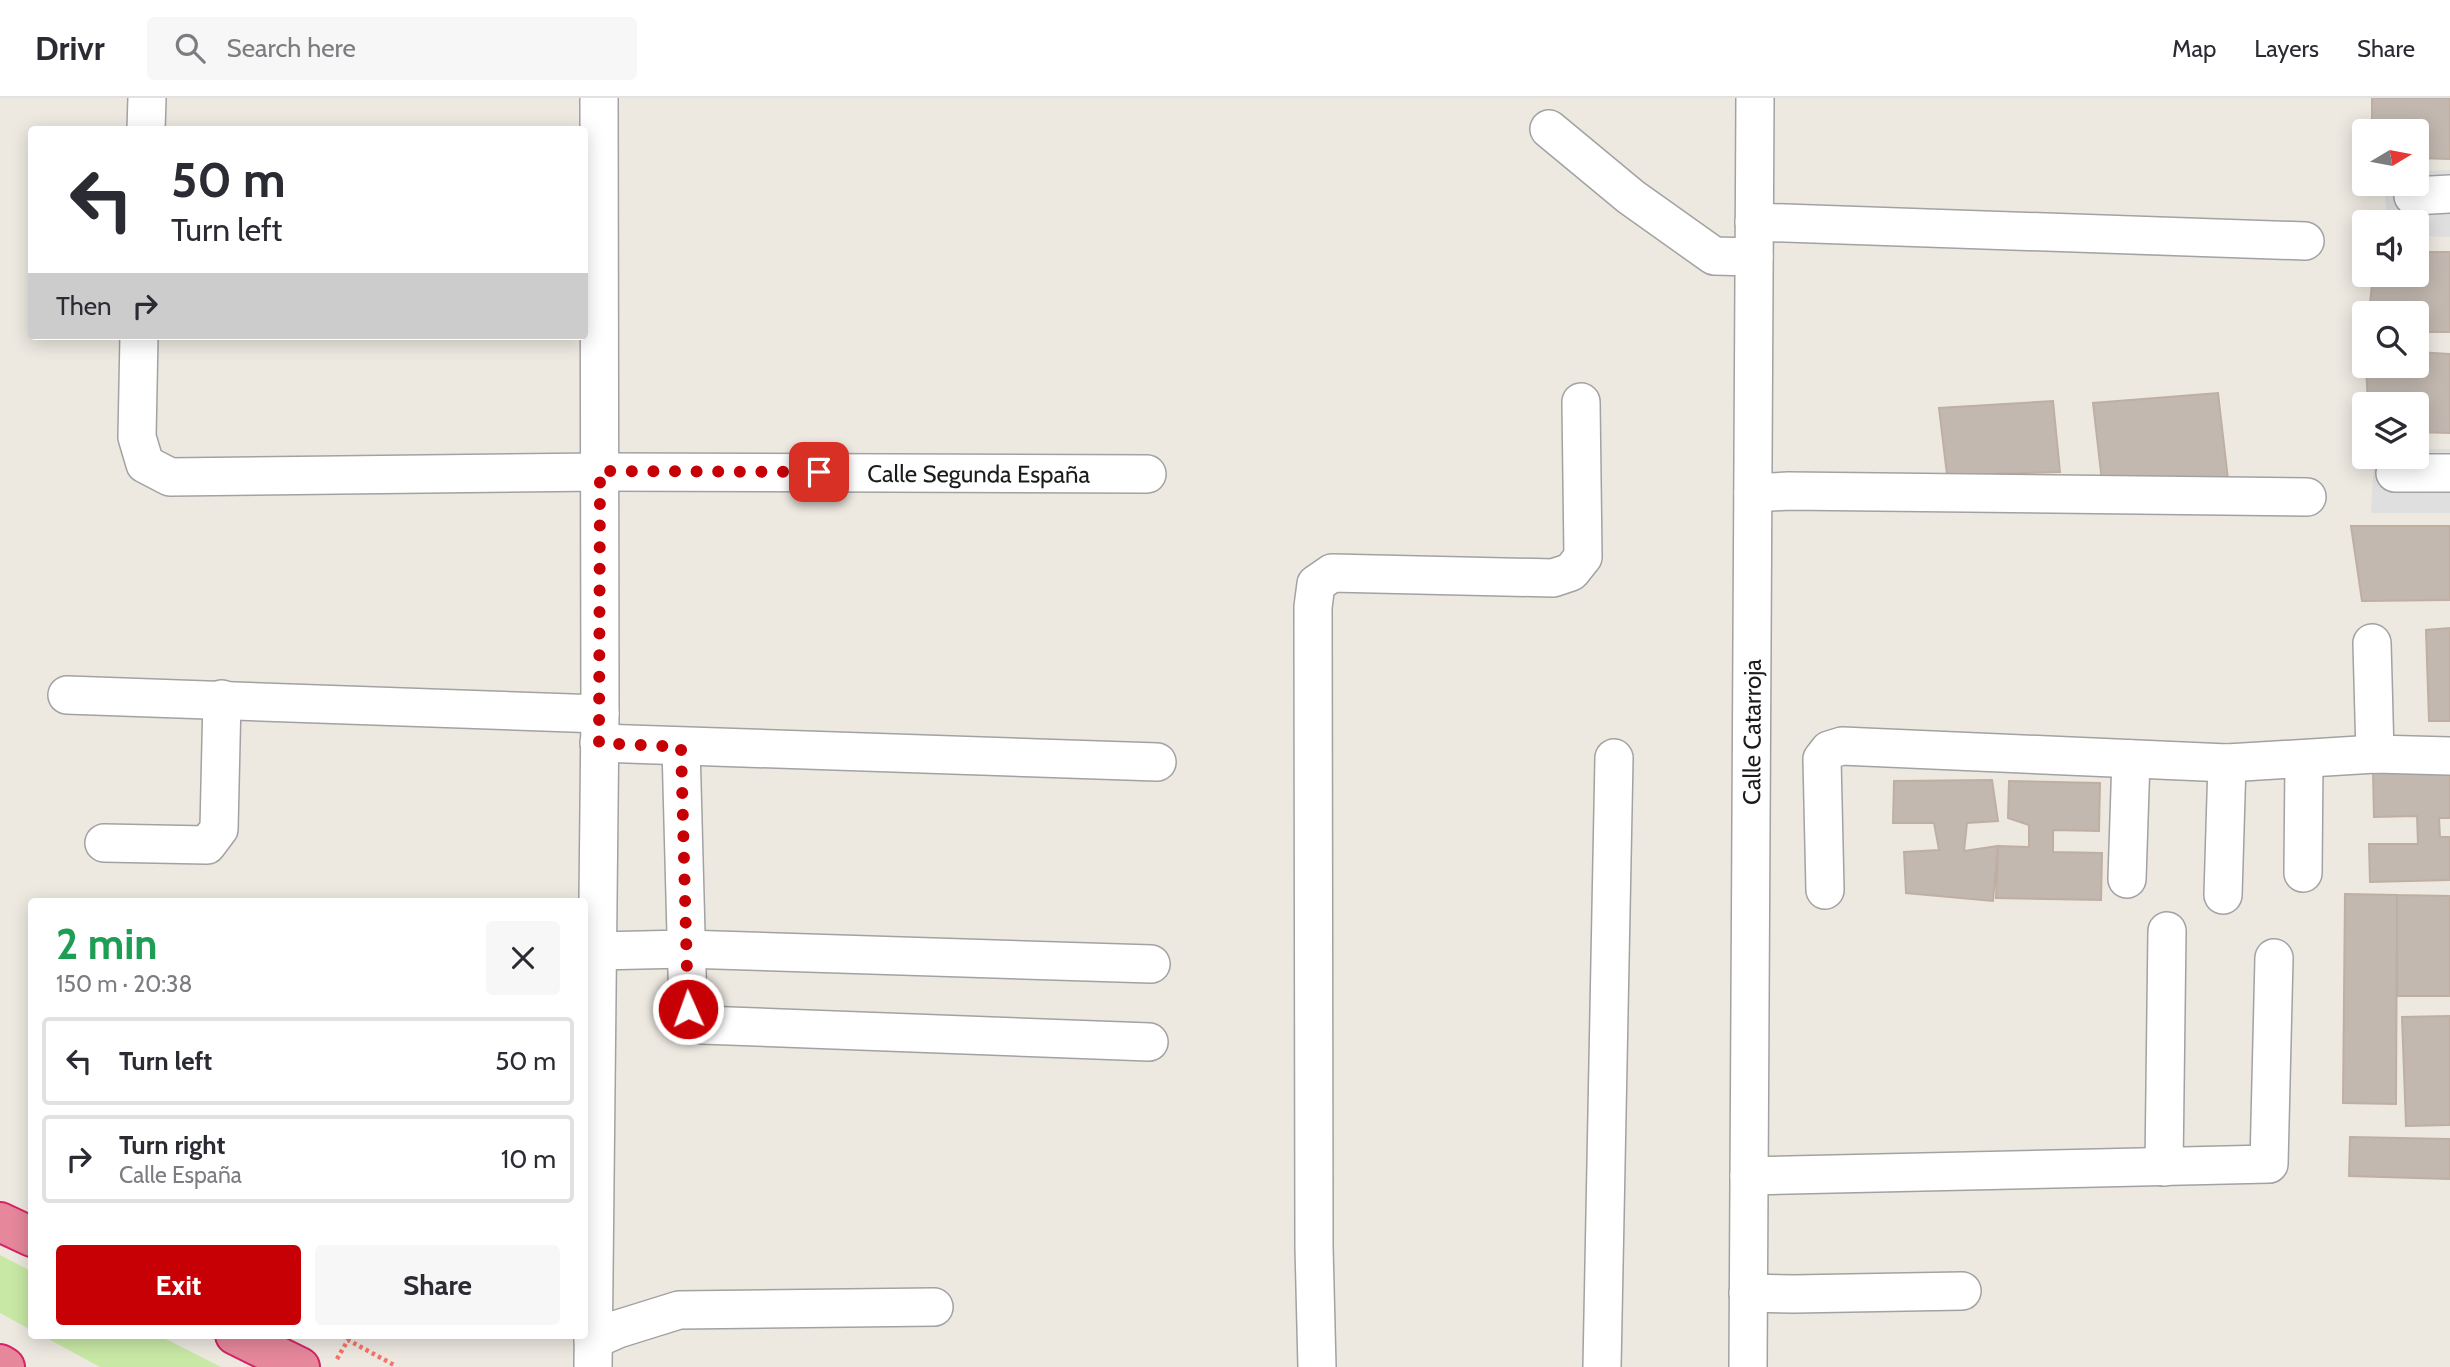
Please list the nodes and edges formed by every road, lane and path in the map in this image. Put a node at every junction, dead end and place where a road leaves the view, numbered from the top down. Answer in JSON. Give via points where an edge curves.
{"nodes":[{"id":1,"x":147,"y":98,"type":"edge"},
{"id":2,"x":599,"y":98,"type":"edge"},
{"id":3,"x":1755,"y":98,"type":"edge"},
{"id":4,"x":146,"y":126,"type":"edge"},
{"id":5,"x":1549,"y":129,"type":"dead end"},
{"id":6,"x":2450,"y":194,"type":"edge"},
{"id":7,"x":2429,"y":195,"type":"edge"},
{"id":8,"x":1754,"y":239,"type":"junction"},
{"id":9,"x":2305,"y":241,"type":"dead end"},
{"id":10,"x":592,"y":278,"type":"edge"},
{"id":11,"x":139,"y":340,"type":"edge"},
{"id":12,"x":1581,"y":402,"type":"dead end"},
{"id":13,"x":600,"y":471,"type":"junction"},
{"id":14,"x":2395,"y":473,"type":"dead end"},
{"id":15,"x":2450,"y":473,"type":"edge"},
{"id":16,"x":1147,"y":474,"type":"dead end"},
{"id":17,"x":1753,"y":494,"type":"junction"},
{"id":18,"x":2307,"y":497,"type":"dead end"},
{"id":19,"x":2372,"y":643,"type":"dead end"},
{"id":20,"x":67,"y":695,"type":"dead end"},
{"id":21,"x":222,"y":699,"type":"junction"},
{"id":22,"x":599,"y":729,"type":"junction"},
{"id":23,"x":681,"y":747,"type":"junction"},
{"id":24,"x":2375,"y":754,"type":"junction"},
{"id":25,"x":2450,"y":756,"type":"edge"},
{"id":26,"x":1614,"y":758,"type":"dead end"},
{"id":27,"x":2131,"y":759,"type":"junction"},
{"id":28,"x":2304,"y":759,"type":"junction"},
{"id":29,"x":1157,"y":762,"type":"dead end"},
{"id":30,"x":2227,"y":763,"type":"junction"},
{"id":31,"x":104,"y":843,"type":"dead end"},
{"id":32,"x":2304,"y":873,"type":"dead end"},
{"id":33,"x":2127,"y":879,"type":"dead end"},
{"id":34,"x":1825,"y":890,"type":"dead end"},
{"id":35,"x":2223,"y":895,"type":"dead end"},
{"id":36,"x":2167,"y":931,"type":"dead end"},
{"id":37,"x":685,"y":949,"type":"junction"},
{"id":38,"x":597,"y":951,"type":"junction"},
{"id":39,"x":2274,"y":958,"type":"dead end"},
{"id":40,"x":1151,"y":964,"type":"dead end"},
{"id":41,"x":1149,"y":1042,"type":"dead end"},
{"id":42,"x":2164,"y":1167,"type":"junction"},
{"id":43,"x":1749,"y":1176,"type":"junction"},
{"id":44,"x":0,"y":1222,"type":"edge"},
{"id":45,"x":28,"y":1235,"type":"edge"},
{"id":46,"x":1962,"y":1291,"type":"dead end"},
{"id":47,"x":1748,"y":1293,"type":"junction"},
{"id":48,"x":934,"y":1307,"type":"dead end"},
{"id":49,"x":243,"y":1339,"type":"edge"},
{"id":50,"x":593,"y":1354,"type":"edge"},
{"id":51,"x":0,"y":1364,"type":"edge"},
{"id":52,"x":5,"y":1367,"type":"edge"},
{"id":53,"x":300,"y":1367,"type":"edge"},
{"id":54,"x":333,"y":1367,"type":"edge"},
{"id":55,"x":393,"y":1367,"type":"edge"},
{"id":56,"x":1317,"y":1367,"type":"edge"},
{"id":57,"x":1602,"y":1367,"type":"edge"},
{"id":58,"x":1748,"y":1367,"type":"edge"}],
"edges":[{"from":1,"to":4,"type":"street"},
{"from":2,"to":10,"type":"street"},
{"from":3,"to":8,"type":"street","name":"Calle Catarroja"},
{"from":5,"to":8,"type":"street","via":[[1630,197],[1714,256]]},
{"from":6,"to":7,"type":"street"},
{"from":8,"to":9,"type":"street"},
{"from":8,"to":17,"type":"street","name":"Calle Catarroja"},
{"from":10,"to":13,"type":"street"},
{"from":11,"to":13,"type":"street","name":"Calle Segunda España","via":[[137,437],[145,464],[170,477]]},
{"from":12,"to":56,"type":"street","via":[[1583,557],[1571,572],[1553,578],[1332,573],[1317,584],[1313,607]]},
{"from":13,"to":16,"type":"street","name":"Calle Segunda España"},
{"from":13,"to":22,"type":"street"},
{"from":14,"to":15,"type":"street"},
{"from":17,"to":18,"type":"street"},
{"from":17,"to":43,"type":"street","name":"Calle Catarroja"},
{"from":19,"to":24,"type":"street"},
{"from":20,"to":21,"type":"street"},
{"from":21,"to":22,"type":"street"},
{"from":21,"to":31,"type":"street","via":[[219,829],[207,845]]},
{"from":22,"to":23,"type":"street"},
{"from":22,"to":38,"type":"street"},
{"from":23,"to":29,"type":"street"},
{"from":23,"to":37,"type":"street"},
{"from":24,"to":25,"type":"street"},
{"from":24,"to":28,"type":"street"},
{"from":26,"to":57,"type":"street"},
{"from":27,"to":30,"type":"street"},
{"from":27,"to":33,"type":"street"},
{"from":27,"to":34,"type":"street","via":[[1842,746],[1829,750],[1822,759]]},
{"from":28,"to":30,"type":"street"},
{"from":28,"to":32,"type":"street"},
{"from":30,"to":35,"type":"street"},
{"from":36,"to":42,"type":"street"},
{"from":37,"to":38,"type":"street"},
{"from":37,"to":40,"type":"street"},
{"from":37,"to":41,"type":"street","via":[[688,1009],[702,1025]]},
{"from":38,"to":50,"type":"street"},
{"from":39,"to":42,"type":"street","via":[[2269,1164]]},
{"from":42,"to":43,"type":"street"},
{"from":43,"to":47,"type":"street","name":"Calle Catarroja"},
{"from":44,"to":45,"type":"highway"},
{"from":46,"to":47,"type":"street"},
{"from":47,"to":58,"type":"street","name":"Calle Catarroja"},
{"from":48,"to":50,"type":"street","via":[[679,1310],[618,1329]]},
{"from":49,"to":53,"type":"highway"},
{"from":51,"to":52,"type":"highway"},
{"from":54,"to":55,"type":"path","via":[[348,1340]]}]}
